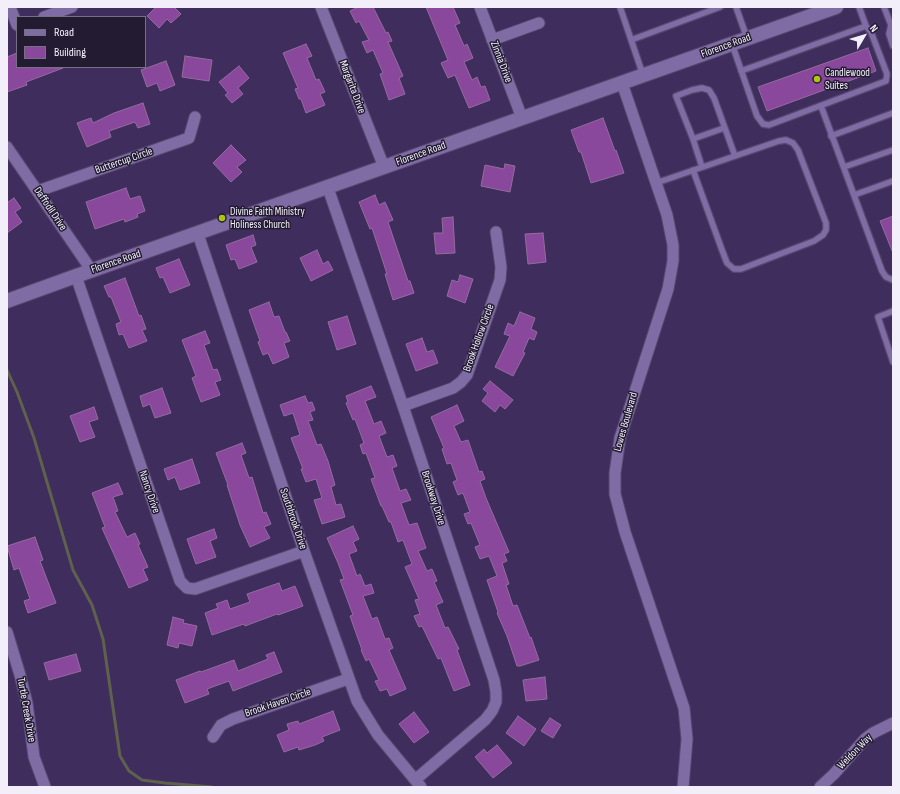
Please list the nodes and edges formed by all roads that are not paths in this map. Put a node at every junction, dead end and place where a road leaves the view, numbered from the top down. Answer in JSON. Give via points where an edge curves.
{"nodes":[{"id":1,"x":10,"y":7,"type":"edge"},
{"id":2,"x":72,"y":7,"type":"edge"},
{"id":3,"x":321,"y":7,"type":"edge"},
{"id":4,"x":480,"y":7,"type":"edge"},
{"id":5,"x":620,"y":7,"type":"edge"},
{"id":6,"x":720,"y":7,"type":"edge"},
{"id":7,"x":736,"y":7,"type":"edge"},
{"id":8,"x":836,"y":7,"type":"edge"},
{"id":9,"x":859,"y":7,"type":"edge"},
{"id":10,"x":884,"y":7,"type":"edge"},
{"id":11,"x":890,"y":15,"type":"edge"},
{"id":12,"x":47,"y":16,"type":"edge"},
{"id":13,"x":16,"y":23,"type":"edge"},
{"id":14,"x":539,"y":23,"type":"dead end"},
{"id":15,"x":866,"y":26,"type":"junction"},
{"id":16,"x":892,"y":26,"type":"edge"},
{"id":17,"x":747,"y":38,"type":"junction"},
{"id":18,"x":492,"y":40,"type":"junction"},
{"id":19,"x":631,"y":40,"type":"junction"},
{"id":20,"x":732,"y":44,"type":"junction"},
{"id":21,"x":893,"y":46,"type":"edge"},
{"id":22,"x":741,"y":70,"type":"junction"},
{"id":23,"x":644,"y":75,"type":"junction"},
{"id":24,"x":622,"y":83,"type":"junction"},
{"id":25,"x":821,"y":106,"type":"junction"},
{"id":26,"x":893,"y":113,"type":"edge"},
{"id":27,"x":195,"y":117,"type":"dead end"},
{"id":28,"x":522,"y":118,"type":"junction"},
{"id":29,"x":724,"y":128,"type":"junction"},
{"id":30,"x":831,"y":136,"type":"junction"},
{"id":31,"x":693,"y":139,"type":"junction"},
{"id":32,"x":7,"y":147,"type":"edge"},
{"id":33,"x":893,"y":150,"type":"edge"},
{"id":34,"x":735,"y":156,"type":"junction"},
{"id":35,"x":384,"y":167,"type":"junction"},
{"id":36,"x":702,"y":167,"type":"junction"},
{"id":37,"x":844,"y":167,"type":"junction"},
{"id":38,"x":693,"y":170,"type":"junction"},
{"id":39,"x":893,"y":181,"type":"edge"},
{"id":40,"x":656,"y":183,"type":"junction"},
{"id":41,"x":328,"y":188,"type":"junction"},
{"id":42,"x":38,"y":192,"type":"junction"},
{"id":43,"x":854,"y":195,"type":"junction"},
{"id":44,"x":496,"y":232,"type":"dead end"},
{"id":45,"x":198,"y":234,"type":"junction"},
{"id":46,"x":92,"y":270,"type":"junction"},
{"id":47,"x":76,"y":276,"type":"junction"},
{"id":48,"x":893,"y":280,"type":"edge"},
{"id":49,"x":7,"y":301,"type":"edge"},
{"id":50,"x":893,"y":311,"type":"edge"},
{"id":51,"x":893,"y":362,"type":"edge"},
{"id":52,"x":403,"y":406,"type":"junction"},
{"id":53,"x":304,"y":551,"type":"junction"},
{"id":54,"x":7,"y":632,"type":"edge"},
{"id":55,"x":348,"y":679,"type":"junction"},
{"id":56,"x":893,"y":723,"type":"edge"},
{"id":57,"x":213,"y":736,"type":"dead end"},
{"id":58,"x":418,"y":784,"type":"edge"},
{"id":59,"x":45,"y":787,"type":"edge"},
{"id":60,"x":683,"y":787,"type":"edge"},
{"id":61,"x":820,"y":787,"type":"edge"}],
"edges":[{"from":1,"to":13,"type":"street"},
{"from":2,"to":12,"type":"street"},
{"from":3,"to":35,"type":"street","name":"Margarita Drive"},
{"from":4,"to":18,"type":"street","name":"Zinnia Drive"},
{"from":5,"to":19,"type":"lane"},
{"from":6,"to":19,"type":"lane"},
{"from":7,"to":17,"type":"lane"},
{"from":8,"to":17,"type":"street","name":"Florence Road"},
{"from":9,"to":15,"type":"lane"},
{"from":10,"to":11,"type":"lane"},
{"from":11,"to":16,"type":"lane"},
{"from":14,"to":18,"type":"street"},
{"from":15,"to":22,"type":"lane"},
{"from":15,"to":25,"type":"lane","via":[[871,32],[887,74],[886,82]]},
{"from":16,"to":21,"type":"lane","via":[[889,34]]},
{"from":17,"to":20,"type":"street","name":"Florence Road"},
{"from":18,"to":28,"type":"street","name":"Zinnia Drive"},
{"from":19,"to":23,"type":"lane"},
{"from":20,"to":22,"type":"lane"},
{"from":20,"to":23,"type":"street","name":"Florence Road"},
{"from":22,"to":25,"type":"lane","via":[[757,116],[763,124],[769,125]]},
{"from":23,"to":24,"type":"street","name":"Florence Road"},
{"from":24,"to":28,"type":"street","name":"Florence Road"},
{"from":24,"to":40,"type":"street","name":"Lowes Boulevard"},
{"from":25,"to":30,"type":"lane"},
{"from":26,"to":30,"type":"lane"},
{"from":27,"to":42,"type":"street","name":"Buttercup Circle","via":[[189,138]]},
{"from":28,"to":35,"type":"street","name":"Florence Road"},
{"from":29,"to":31,"type":"lane"},
{"from":29,"to":31,"type":"lane","via":[[709,90],[692,90],[676,96]]},
{"from":29,"to":34,"type":"lane"},
{"from":30,"to":37,"type":"lane"},
{"from":31,"to":36,"type":"lane"},
{"from":32,"to":42,"type":"street","name":"Daffodil Drive"},
{"from":33,"to":37,"type":"lane"},
{"from":34,"to":36,"type":"lane"},
{"from":34,"to":38,"type":"lane","via":[[779,141],[793,143],[826,222],[823,235],[756,264],[734,269],[727,263]]},
{"from":35,"to":41,"type":"street","name":"Florence Road"},
{"from":36,"to":38,"type":"lane"},
{"from":37,"to":43,"type":"lane"},
{"from":38,"to":40,"type":"lane"},
{"from":39,"to":43,"type":"lane"},
{"from":40,"to":60,"type":"street","name":"Lowes Boulevard","via":[[671,229],[671,276],[620,438],[615,494],[625,532],[684,708],[687,739]]},
{"from":41,"to":45,"type":"street","name":"Florence Road"},
{"from":41,"to":52,"type":"street","name":"Brookway Drive"},
{"from":42,"to":46,"type":"street","name":"Daffodil Drive"},
{"from":43,"to":48,"type":"lane","via":[[882,271],[886,277]]},
{"from":44,"to":52,"type":"street","name":"Brook Hollow Circle","via":[[500,280],[467,375],[453,388]]},
{"from":45,"to":46,"type":"street","name":"Florence Road"},
{"from":45,"to":53,"type":"street","name":"Southbrook Drive"},
{"from":46,"to":47,"type":"street","name":"Florence Road"},
{"from":47,"to":49,"type":"street","name":"Florence Road"},
{"from":47,"to":53,"type":"street","name":"Nancy Drive","via":[[180,581],[186,588],[195,589]]},
{"from":50,"to":51,"type":"lane","via":[[878,317]]},
{"from":52,"to":58,"type":"street","name":"Brookway Drive","via":[[496,692],[496,702],[485,720]]},
{"from":53,"to":55,"type":"street","name":"Southbrook Drive"},
{"from":54,"to":59,"type":"street","name":"Turtle Creek Drive","via":[[25,696],[34,757]]},
{"from":55,"to":57,"type":"street","name":"Brook Haven Circle","via":[[233,719],[221,725]]},
{"from":55,"to":58,"type":"street","name":"Southbrook Drive","via":[[357,701],[378,735]]},
{"from":56,"to":61,"type":"street","name":"Weldon Way","via":[[865,739]]}]}
